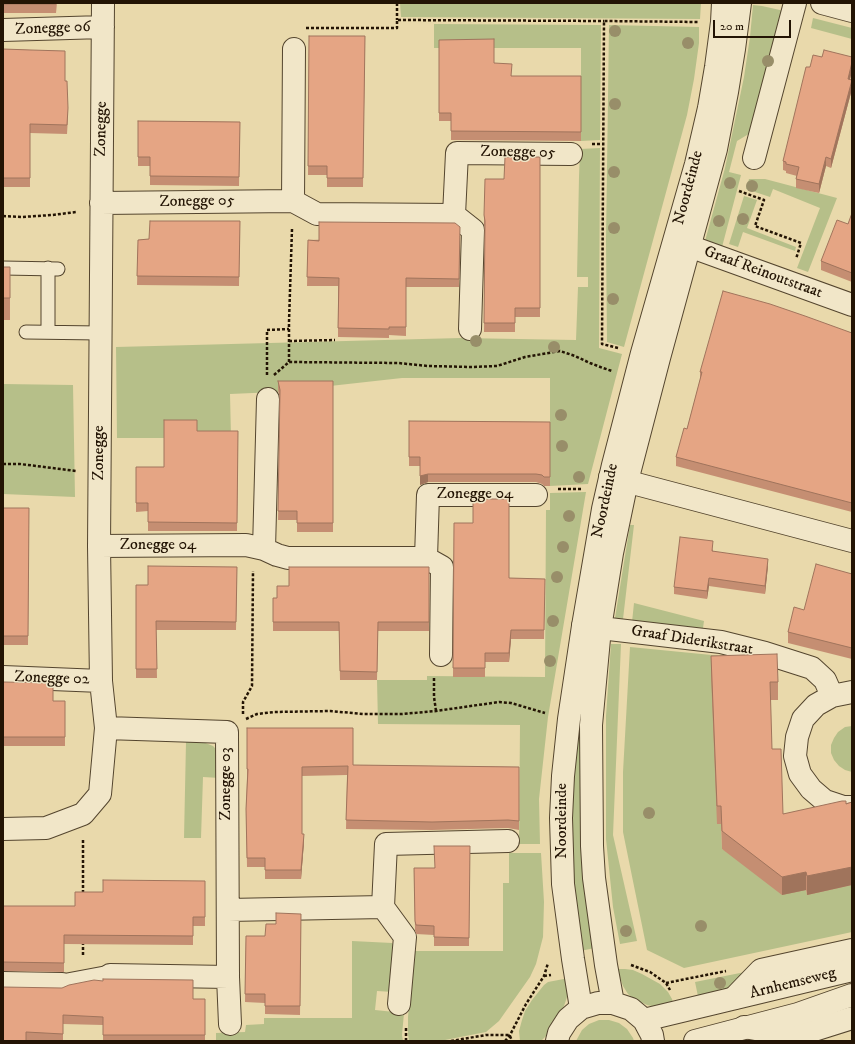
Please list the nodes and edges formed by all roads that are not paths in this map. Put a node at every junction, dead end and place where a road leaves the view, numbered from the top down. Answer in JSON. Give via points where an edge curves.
{"nodes":[{"id":1,"x":103,"y":3,"type":"edge"},
{"id":2,"x":740,"y":3,"type":"edge"},
{"id":3,"x":795,"y":3,"type":"edge"},
{"id":4,"x":822,"y":3,"type":"edge"},
{"id":5,"x":852,"y":11,"type":"edge"},
{"id":6,"x":723,"y":13,"type":"edge"},
{"id":7,"x":103,"y":27,"type":"junction"},
{"id":8,"x":3,"y":30,"type":"edge"},
{"id":9,"x":294,"y":49,"type":"road end"},
{"id":10,"x":571,"y":154,"type":"dead end"},
{"id":11,"x":754,"y":158,"type":"dead end"},
{"id":12,"x":293,"y":201,"type":"junction"},
{"id":13,"x":101,"y":206,"type":"junction"},
{"id":14,"x":454,"y":216,"type":"junction"},
{"id":15,"x":682,"y":244,"type":"junction"},
{"id":16,"x":3,"y":268,"type":"edge"},
{"id":17,"x":852,"y":306,"type":"edge"},
{"id":18,"x":470,"y":329,"type":"dead end"},
{"id":19,"x":26,"y":332,"type":"dead end"},
{"id":20,"x":48,"y":332,"type":"junction"},
{"id":21,"x":100,"y":333,"type":"junction"},
{"id":22,"x":267,"y":390,"type":"road end"},
{"id":23,"x":615,"y":482,"type":"junction"},
{"id":24,"x":536,"y":495,"type":"road end"},
{"id":25,"x":852,"y":541,"type":"edge"},
{"id":26,"x":99,"y":546,"type":"junction"},
{"id":27,"x":258,"y":548,"type":"junction"},
{"id":28,"x":426,"y":558,"type":"junction"},
{"id":29,"x":592,"y":627,"type":"junction"},
{"id":30,"x":441,"y":655,"type":"road end"},
{"id":31,"x":3,"y":677,"type":"edge"},
{"id":32,"x":101,"y":681,"type":"junction"},
{"id":33,"x":842,"y":694,"type":"edge"},
{"id":34,"x":106,"y":728,"type":"junction"},
{"id":35,"x":852,"y":807,"type":"edge"},
{"id":36,"x":3,"y":829,"type":"edge"},
{"id":37,"x":508,"y":841,"type":"dead end"},
{"id":38,"x":383,"y":907,"type":"junction"},
{"id":39,"x":228,"y":910,"type":"junction"},
{"id":40,"x":852,"y":950,"type":"edge"},
{"id":41,"x":852,"y":970,"type":"edge"},
{"id":42,"x":110,"y":975,"type":"joint"},
{"id":43,"x":228,"y":977,"type":"junction"},
{"id":44,"x":3,"y":983,"type":"edge"},
{"id":45,"x":62,"y":984,"type":"joint"},
{"id":46,"x":852,"y":995,"type":"edge"},
{"id":47,"x":734,"y":998,"type":"junction"},
{"id":48,"x":613,"y":1003,"type":"junction"},
{"id":49,"x":399,"y":1004,"type":"dead end"},
{"id":50,"x":581,"y":1008,"type":"junction"},
{"id":51,"x":852,"y":1018,"type":"edge"},
{"id":52,"x":644,"y":1020,"type":"junction"},
{"id":53,"x":230,"y":1024,"type":"dead end"},
{"id":54,"x":744,"y":1027,"type":"junction"},
{"id":55,"x":557,"y":1041,"type":"edge"},
{"id":56,"x":653,"y":1041,"type":"edge"},
{"id":57,"x":695,"y":1041,"type":"edge"}],
"edges":[{"from":1,"to":7,"type":"street","name":"Zonegge"},
{"from":2,"to":15,"type":"street","name":"Noordeinde","via":[[730,78],[716,148]]},
{"from":3,"to":11,"type":"street"},
{"from":4,"to":5,"type":"street"},
{"from":6,"to":15,"type":"street","name":"Noordeinde","via":[[709,108]]},
{"from":7,"to":8,"type":"street","name":"Zonegge 06"},
{"from":7,"to":13,"type":"street","name":"Zonegge"},
{"from":9,"to":12,"type":"street"},
{"from":10,"to":14,"type":"street","name":"Zonegge 05","via":[[457,153]]},
{"from":12,"to":13,"type":"street","name":"Zonegge 05"},
{"from":12,"to":14,"type":"street","name":"Zonegge 05","via":[[317,214]]},
{"from":13,"to":21,"type":"street","name":"Zonegge"},
{"from":14,"to":18,"type":"street","via":[[473,230]]},
{"from":15,"to":17,"type":"street","name":"Graaf Reinoutstraat"},
{"from":15,"to":23,"type":"street","name":"Noordeinde","via":[[659,358]]},
{"from":15,"to":23,"type":"street","name":"Noordeinde","via":[[642,353]]},
{"from":16,"to":20,"type":"lane","via":[[53,269]]},
{"from":19,"to":20,"type":"lane"},
{"from":20,"to":21,"type":"lane"},
{"from":21,"to":26,"type":"street","name":"Zonegge"},
{"from":22,"to":27,"type":"street"},
{"from":23,"to":25,"type":"street"},
{"from":23,"to":29,"type":"street","name":"Noordeinde","via":[[612,553]]},
{"from":24,"to":28,"type":"street","name":"Zonegge 04","via":[[428,495]]},
{"from":26,"to":27,"type":"street","name":"Zonegge 04"},
{"from":26,"to":32,"type":"street","name":"Zonegge"},
{"from":27,"to":28,"type":"street","name":"Zonegge 04","via":[[288,558]]},
{"from":28,"to":30,"type":"street","via":[[442,567]]},
{"from":29,"to":33,"type":"street","name":"Graaf Diderikstraat","via":[[721,642],[765,653],[812,668]]},
{"from":29,"to":48,"type":"street","name":"Noordeinde","via":[[592,846],[594,878]]},
{"from":29,"to":50,"type":"street","name":"Noordeinde","via":[[569,719],[561,818],[564,884]]},
{"from":31,"to":32,"type":"street","name":"Zonegge 02"},
{"from":32,"to":34,"type":"street","name":"Zonegge"},
{"from":33,"to":35,"type":"street","name":"Graaf Diderikstraat","via":[[816,705],[803,719],[797,737],[795,756],[800,774],[810,789],[825,801]]},
{"from":34,"to":36,"type":"street","name":"Zonegge","via":[[100,794],[83,814],[46,828]]},
{"from":34,"to":39,"type":"street","name":"Zonegge 03","via":[[227,732]]},
{"from":37,"to":38,"type":"street","via":[[386,844]]},
{"from":38,"to":39,"type":"street"},
{"from":38,"to":49,"type":"street","via":[[405,937]]},
{"from":39,"to":43,"type":"street","name":"Zonegge 03"},
{"from":40,"to":47,"type":"street","name":"Arnhemseweg","via":[[761,970]]},
{"from":41,"to":47,"type":"street","name":"Arnhemseweg"},
{"from":42,"to":43,"type":"street"},
{"from":42,"to":45,"type":"street"},
{"from":43,"to":53,"type":"street","name":"Zonegge 03"},
{"from":44,"to":45,"type":"street"},
{"from":46,"to":54,"type":"street","name":"Arnhemseweg","via":[[798,1014]]},
{"from":47,"to":52,"type":"street","name":"Arnhemseweg"},
{"from":48,"to":50,"type":"street","via":[[598,1002]]},
{"from":48,"to":52,"type":"street","via":[[631,1009]]},
{"from":50,"to":55,"type":"street","via":[[568,1019]]},
{"from":51,"to":54,"type":"street","name":"Arnhemseweg","via":[[795,1036]]},
{"from":52,"to":56,"type":"street"},
{"from":54,"to":57,"type":"street","name":"Arnhemseweg"}]}
